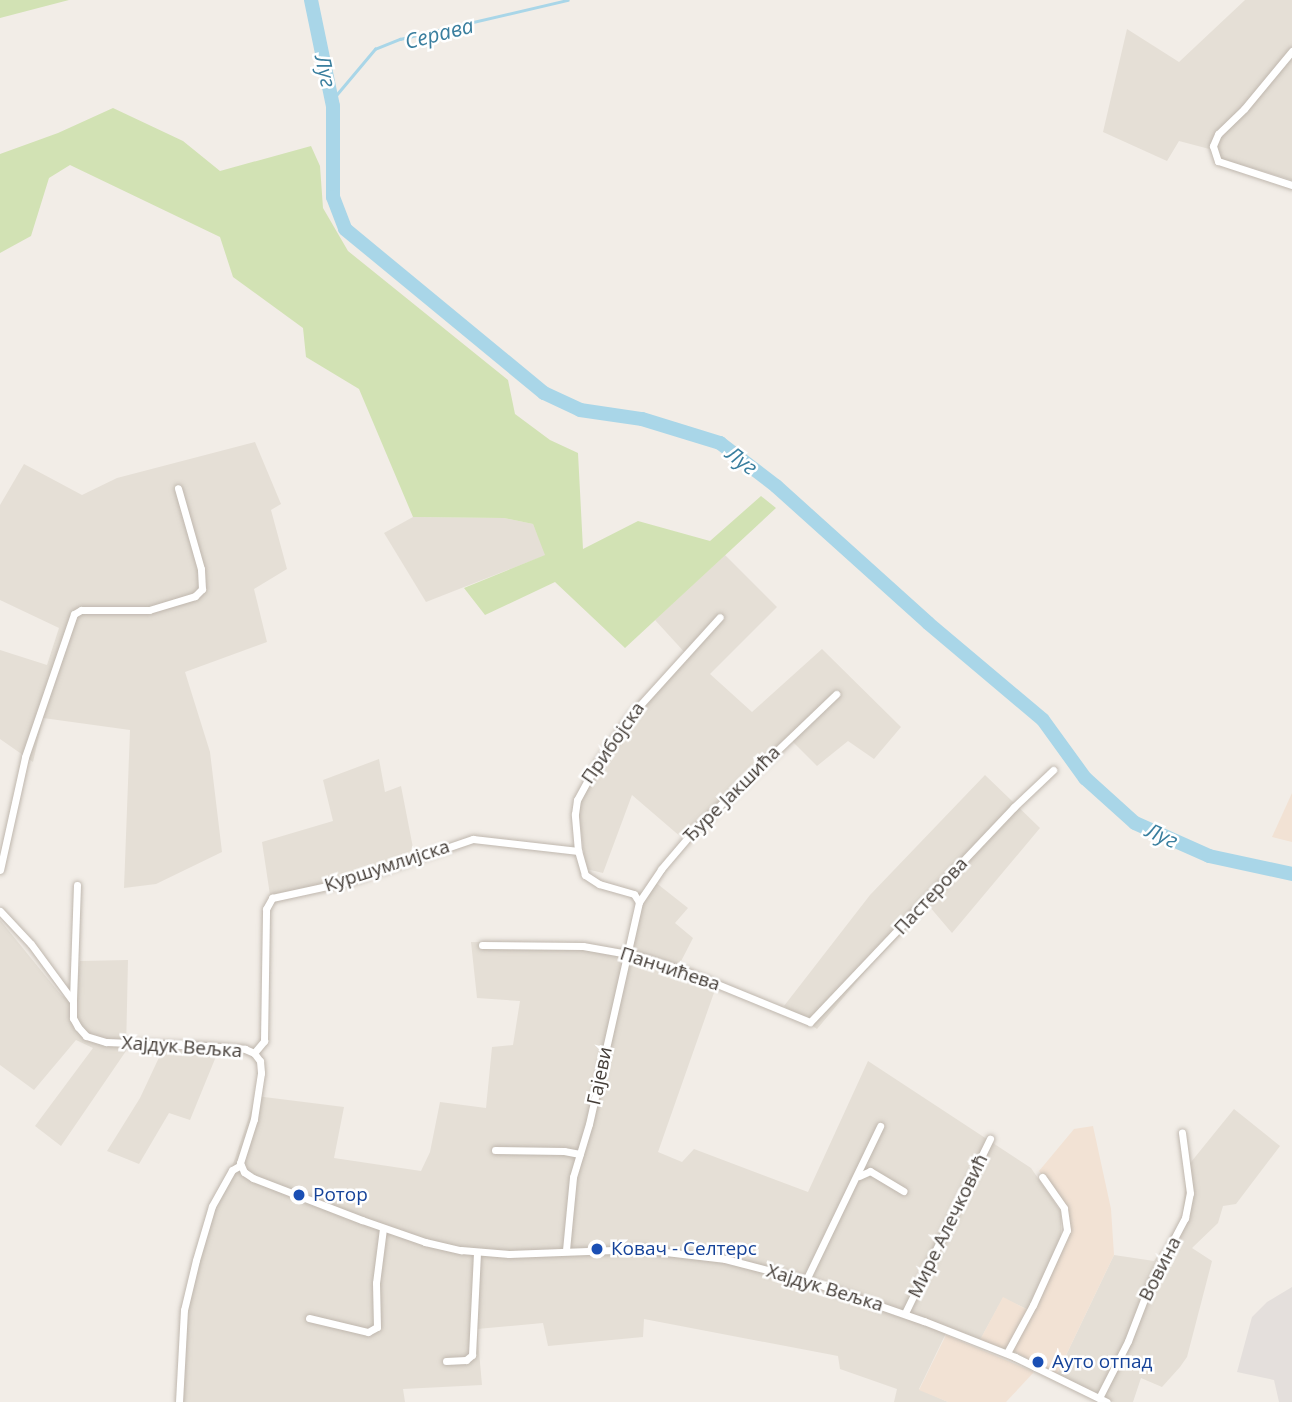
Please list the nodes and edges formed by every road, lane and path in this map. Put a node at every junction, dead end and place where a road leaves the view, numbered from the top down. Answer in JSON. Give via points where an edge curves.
{"nodes":[{"id":1,"x":1292,"y":51,"type":"edge"},
{"id":2,"x":1292,"y":185,"type":"edge"},
{"id":3,"x":178,"y":488,"type":"dead end"},
{"id":4,"x":720,"y":617,"type":"dead end"},
{"id":5,"x":836,"y":694,"type":"dead end"},
{"id":6,"x":1053,"y":770,"type":"dead end"},
{"id":7,"x":578,"y":851,"type":"junction"},
{"id":8,"x":0,"y":870,"type":"edge"},
{"id":9,"x":77,"y":885,"type":"dead end"},
{"id":10,"x":639,"y":902,"type":"junction"},
{"id":11,"x":0,"y":911,"type":"edge"},
{"id":12,"x":482,"y":945,"type":"dead end"},
{"id":13,"x":625,"y":955,"type":"junction"},
{"id":14,"x":73,"y":1001,"type":"junction"},
{"id":15,"x":810,"y":1022,"type":"joint"},
{"id":16,"x":254,"y":1054,"type":"junction"},
{"id":17,"x":880,"y":1126,"type":"dead end"},
{"id":18,"x":1182,"y":1133,"type":"dead end"},
{"id":19,"x":990,"y":1139,"type":"dead end"},
{"id":20,"x":495,"y":1150,"type":"dead end"},
{"id":21,"x":580,"y":1154,"type":"junction"},
{"id":22,"x":241,"y":1165,"type":"junction"},
{"id":23,"x":859,"y":1176,"type":"junction"},
{"id":24,"x":1042,"y":1177,"type":"dead end"},
{"id":25,"x":903,"y":1191,"type":"dead end"},
{"id":26,"x":383,"y":1228,"type":"junction"},
{"id":27,"x":566,"y":1250,"type":"junction"},
{"id":28,"x":478,"y":1252,"type":"junction"},
{"id":29,"x":806,"y":1280,"type":"junction"},
{"id":30,"x":905,"y":1314,"type":"junction"},
{"id":31,"x":309,"y":1318,"type":"dead end"},
{"id":32,"x":1007,"y":1353,"type":"junction"},
{"id":33,"x":446,"y":1361,"type":"dead end"},
{"id":34,"x":1099,"y":1398,"type":"junction"},
{"id":35,"x":179,"y":1402,"type":"edge"},
{"id":36,"x":1107,"y":1402,"type":"edge"}],
"edges":[{"from":1,"to":2,"type":"street","via":[[1218,134],[1213,146],[1218,161]]},
{"from":3,"to":8,"type":"street","via":[[201,569],[202,589],[195,596],[149,610],[88,609],[74,614],[25,757]]},
{"from":4,"to":7,"type":"street","name":"Прибојска","via":[[651,690],[597,763],[575,804]]},
{"from":5,"to":10,"type":"street","name":"Ђуре Јакшића","via":[[690,834]]},
{"from":6,"to":15,"type":"street","name":"Пастерова"},
{"from":7,"to":10,"type":"street","name":"Прибојска","via":[[591,881],[629,892]]},
{"from":7,"to":16,"type":"street","name":"Куршумлијска","via":[[473,839],[350,881],[272,898],[266,909],[264,1041]]},
{"from":9,"to":14,"type":"street","name":"Хајдук Вељка"},
{"from":10,"to":13,"type":"street","name":"Гајеви"},
{"from":11,"to":14,"type":"street","name":"Хајдук Вељка"},
{"from":12,"to":13,"type":"street","name":"Панчићева","via":[[583,946]]},
{"from":13,"to":15,"type":"street","name":"Панчићева","via":[[683,970]]},
{"from":13,"to":21,"type":"street","name":"Гајеви"},
{"from":14,"to":16,"type":"street","name":"Хајдук Вељка","via":[[73,1018],[86,1036],[94,1039],[232,1048]]},
{"from":16,"to":22,"type":"street","name":"Хајдук Вељка","via":[[261,1073]]},
{"from":17,"to":23,"type":"street"},
{"from":18,"to":34,"type":"street","name":"Вовина","via":[[1190,1193],[1185,1218]]},
{"from":19,"to":30,"type":"street","name":"Мире Алечковић"},
{"from":20,"to":21,"type":"street"},
{"from":21,"to":27,"type":"street","name":"Гајеви","via":[[573,1177]]},
{"from":22,"to":26,"type":"street","name":"Хајдук Вељка","via":[[253,1178]]},
{"from":22,"to":35,"type":"street","via":[[232,1170],[212,1206],[196,1260],[184,1310]]},
{"from":23,"to":25,"type":"street","via":[[870,1171]]},
{"from":23,"to":29,"type":"street"},
{"from":24,"to":32,"type":"street","via":[[1064,1208],[1067,1230]]},
{"from":26,"to":28,"type":"street","name":"Хајдук Вељка"},
{"from":26,"to":31,"type":"street","via":[[376,1283],[377,1327],[368,1332]]},
{"from":27,"to":28,"type":"street","name":"Хајдук Вељка"},
{"from":27,"to":29,"type":"street","name":"Хајдук Вељка","via":[[640,1249],[725,1259]]},
{"from":28,"to":33,"type":"street","via":[[472,1355],[466,1360]]},
{"from":29,"to":30,"type":"street","name":"Хајдук Вељка"},
{"from":30,"to":32,"type":"street","name":"Хајдук Вељка"},
{"from":32,"to":34,"type":"street","name":"Хајдук Вељка"},
{"from":34,"to":36,"type":"street","name":"Хајдук Вељка"}]}
